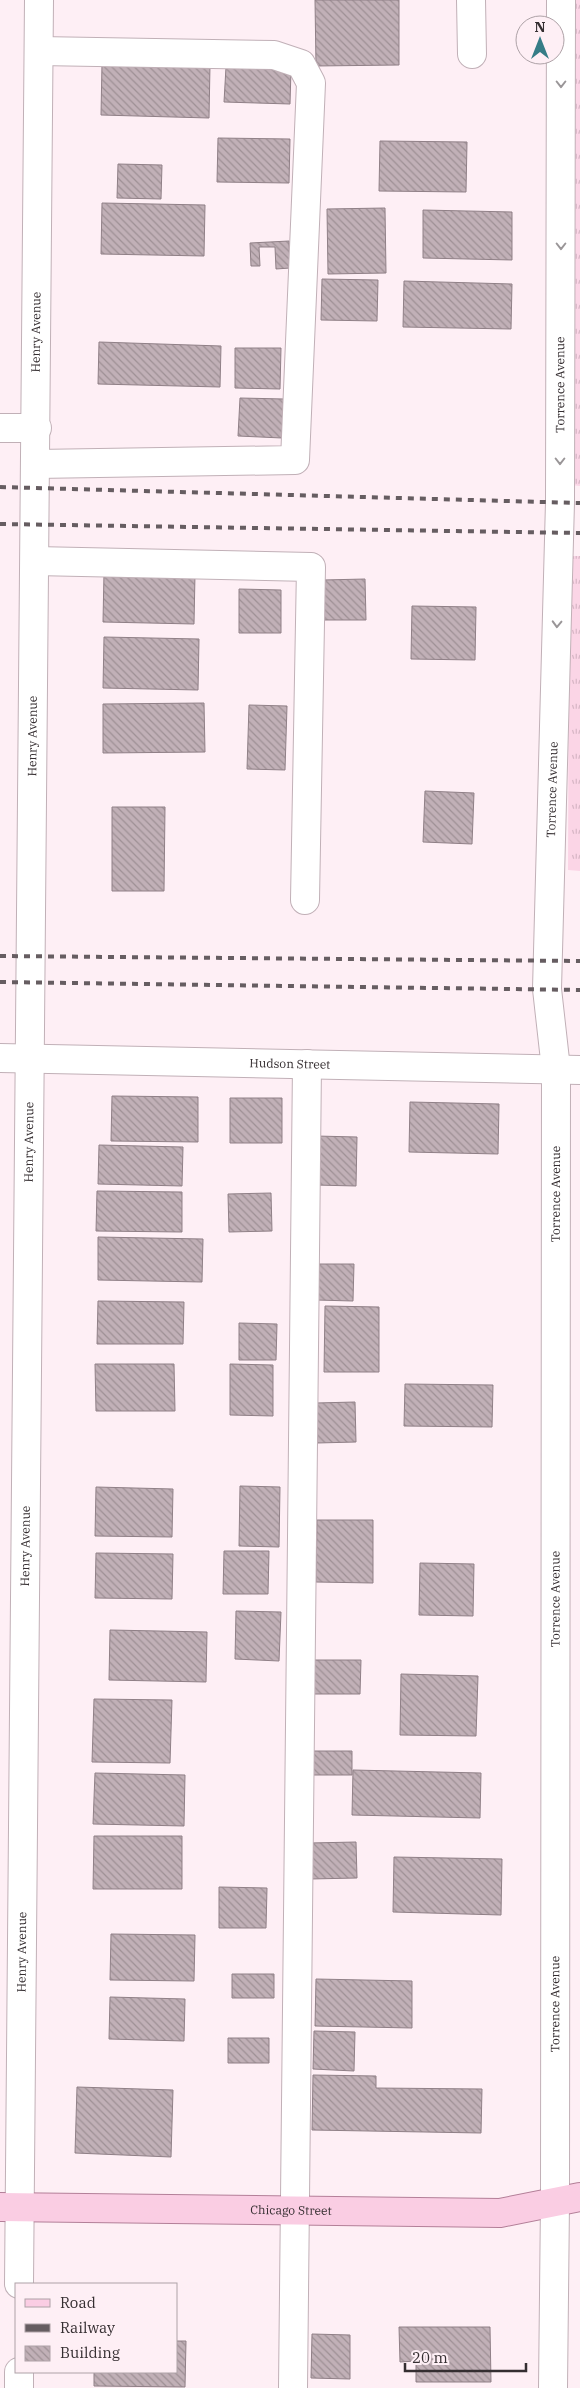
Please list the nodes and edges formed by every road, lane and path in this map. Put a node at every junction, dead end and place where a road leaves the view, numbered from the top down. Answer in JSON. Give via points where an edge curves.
{"nodes":[{"id":1,"x":39,"y":0,"type":"edge"},
{"id":2,"x":471,"y":0,"type":"edge"},
{"id":3,"x":562,"y":0,"type":"edge"},
{"id":4,"x":39,"y":51,"type":"junction"},
{"id":5,"x":472,"y":54,"type":"dead end"},
{"id":6,"x":0,"y":428,"type":"edge"},
{"id":7,"x":37,"y":428,"type":"junction"},
{"id":8,"x":36,"y":464,"type":"junction"},
{"id":9,"x":35,"y":561,"type":"junction"},
{"id":10,"x":305,"y":900,"type":"dead end"},
{"id":11,"x":0,"y":1058,"type":"edge"},
{"id":12,"x":30,"y":1058,"type":"junction"},
{"id":13,"x":307,"y":1064,"type":"junction"},
{"id":14,"x":568,"y":1070,"type":"edge"},
{"id":15,"x":568,"y":2199,"type":"edge"},
{"id":16,"x":10,"y":2207,"type":"edge"},
{"id":17,"x":295,"y":2210,"type":"junction"},
{"id":18,"x":19,"y":2283,"type":"edge"},
{"id":19,"x":19,"y":2373,"type":"edge"},
{"id":20,"x":19,"y":2388,"type":"edge"},
{"id":21,"x":293,"y":2388,"type":"edge"},
{"id":22,"x":553,"y":2388,"type":"edge"}],
"edges":[{"from":1,"to":4,"type":"street","name":"Henry Avenue"},
{"from":2,"to":5,"type":"street"},
{"from":3,"to":14,"type":"street","name":"Torrence Avenue","one_way":true,"via":[[560,502],[547,989]]},
{"from":4,"to":7,"type":"street","name":"Henry Avenue"},
{"from":4,"to":8,"type":"street","via":[[274,55],[301,64],[311,83],[295,460]]},
{"from":6,"to":7,"type":"street"},
{"from":7,"to":8,"type":"street","name":"Henry Avenue"},
{"from":8,"to":9,"type":"street","name":"Henry Avenue"},
{"from":9,"to":10,"type":"street","via":[[311,567]]},
{"from":9,"to":12,"type":"street","name":"Henry Avenue"},
{"from":11,"to":12,"type":"street","name":"Hudson Street"},
{"from":12,"to":13,"type":"street","name":"Hudson Street"},
{"from":12,"to":16,"type":"street","name":"Henry Avenue"},
{"from":13,"to":14,"type":"street","name":"Hudson Street"},
{"from":13,"to":17,"type":"street"},
{"from":14,"to":15,"type":"street","name":"Torrence Avenue"},
{"from":15,"to":17,"type":"main road","name":"Chicago Street","via":[[500,2213]]},
{"from":15,"to":22,"type":"street","name":"Torrence Avenue"},
{"from":16,"to":17,"type":"main road","name":"Chicago Street"},
{"from":16,"to":18,"type":"street","name":"Henry Avenue"},
{"from":17,"to":21,"type":"street"},
{"from":19,"to":20,"type":"street"}]}
